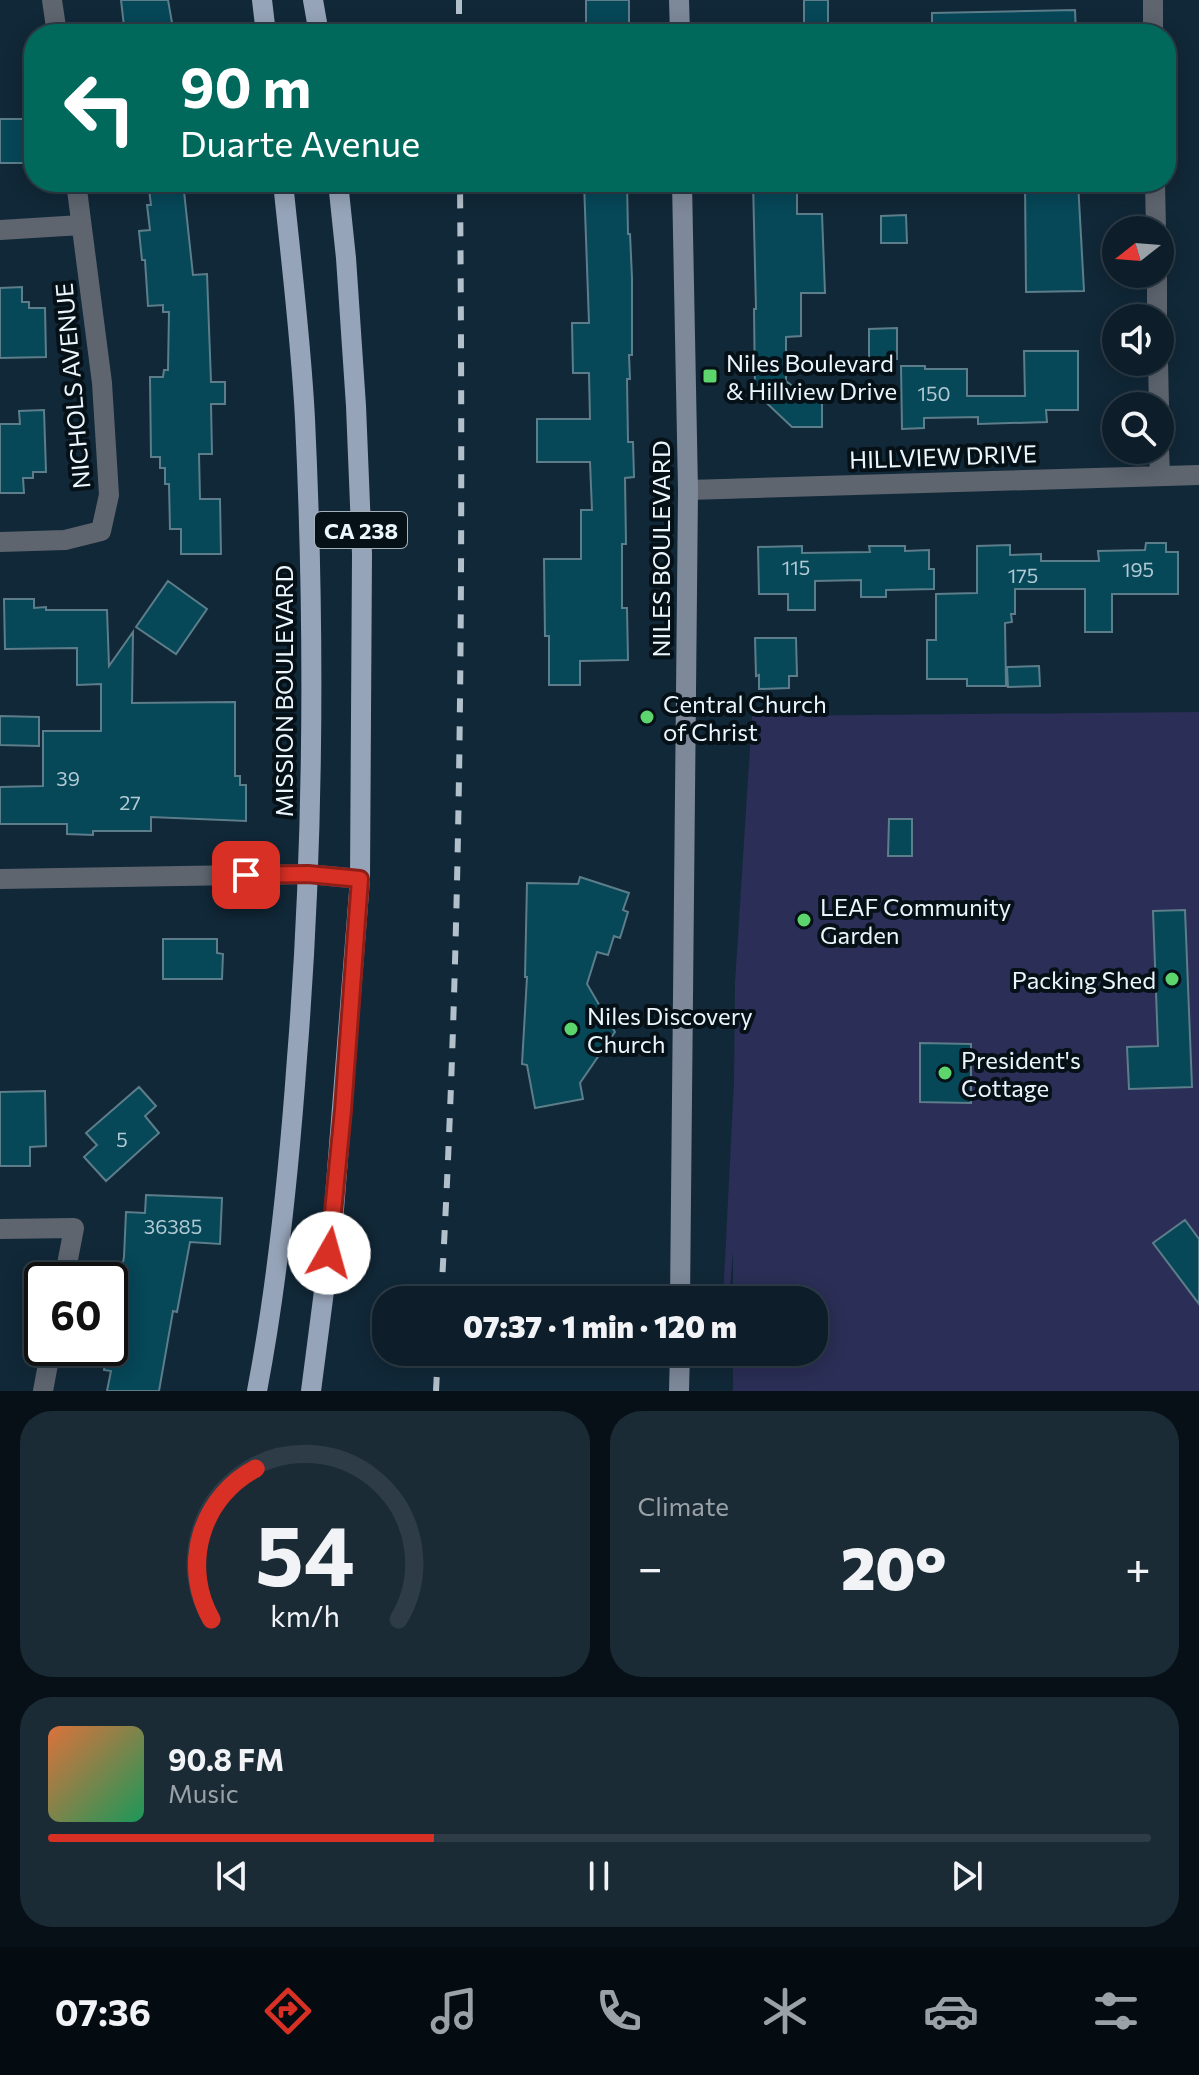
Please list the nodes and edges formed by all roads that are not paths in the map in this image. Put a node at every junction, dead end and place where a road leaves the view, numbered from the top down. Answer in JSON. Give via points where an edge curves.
{"nodes":[{"id":1,"x":52,"y":0,"type":"edge"},
{"id":2,"x":262,"y":0,"type":"edge"},
{"id":3,"x":313,"y":0,"type":"edge"},
{"id":4,"x":679,"y":0,"type":"edge"},
{"id":5,"x":1153,"y":0,"type":"edge"},
{"id":6,"x":56,"y":24,"type":"edge"},
{"id":7,"x":265,"y":24,"type":"edge"},
{"id":8,"x":317,"y":24,"type":"edge"},
{"id":9,"x":680,"y":24,"type":"edge"},
{"id":10,"x":1153,"y":24,"type":"edge"},
{"id":11,"x":77,"y":192,"type":"edge"},
{"id":12,"x":284,"y":192,"type":"edge"},
{"id":13,"x":339,"y":192,"type":"edge"},
{"id":14,"x":682,"y":192,"type":"edge"},
{"id":15,"x":1155,"y":192,"type":"edge"},
{"id":16,"x":1156,"y":216,"type":"edge"},
{"id":17,"x":81,"y":225,"type":"junction"},
{"id":18,"x":0,"y":230,"type":"edge"},
{"id":19,"x":1160,"y":464,"type":"edge"},
{"id":20,"x":1160,"y":475,"type":"junction"},
{"id":21,"x":1199,"y":475,"type":"edge"},
{"id":22,"x":688,"y":490,"type":"junction"},
{"id":23,"x":0,"y":542,"type":"edge"},
{"id":24,"x":308,"y":874,"type":"junction"},
{"id":25,"x":0,"y":879,"type":"edge"},
{"id":26,"x":360,"y":879,"type":"junction"},
{"id":27,"x":0,"y":1229,"type":"edge"},
{"id":28,"x":67,"y":1262,"type":"edge"},
{"id":29,"x":680,"y":1286,"type":"edge"},
{"id":30,"x":48,"y":1366,"type":"edge"},
{"id":31,"x":680,"y":1366,"type":"edge"},
{"id":32,"x":43,"y":1391,"type":"edge"},
{"id":33,"x":257,"y":1391,"type":"edge"},
{"id":34,"x":311,"y":1391,"type":"edge"},
{"id":35,"x":679,"y":1391,"type":"edge"}],
"edges":[{"from":1,"to":6,"type":"street"},
{"from":2,"to":7,"type":"main road"},
{"from":3,"to":8,"type":"main road"},
{"from":4,"to":9,"type":"main road"},
{"from":5,"to":10,"type":"street"},
{"from":11,"to":17,"type":"street","name":"NICHOLS AVENUE"},
{"from":12,"to":24,"type":"main road","name":"MISSION BOULEVARD","number":"CA 238","via":[[304,416],[310,565]]},
{"from":13,"to":26,"type":"main road","number":"CA 238","via":[[362,554]]},
{"from":14,"to":22,"type":"main road","name":"NILES BOULEVARD"},
{"from":15,"to":16,"type":"street"},
{"from":17,"to":18,"type":"street"},
{"from":17,"to":23,"type":"street","name":"NICHOLS AVENUE","via":[[102,383],[109,495],[101,531],[65,540]]},
{"from":19,"to":20,"type":"street"},
{"from":20,"to":21,"type":"street","name":"HILLVIEW DRIVE"},
{"from":20,"to":22,"type":"street","name":"HILLVIEW DRIVE"},
{"from":22,"to":29,"type":"main road","name":"NILES BOULEVARD"},
{"from":24,"to":25,"type":"street"},
{"from":24,"to":26,"type":"street"},
{"from":24,"to":33,"type":"main road","name":"MISSION BOULEVARD","number":"CA 238","via":[[282,1232]]},
{"from":26,"to":34,"type":"main road","number":"CA 238","via":[[333,1222]]},
{"from":27,"to":28,"type":"street","via":[[74,1228]]},
{"from":30,"to":32,"type":"street"},
{"from":31,"to":35,"type":"main road"}]}
